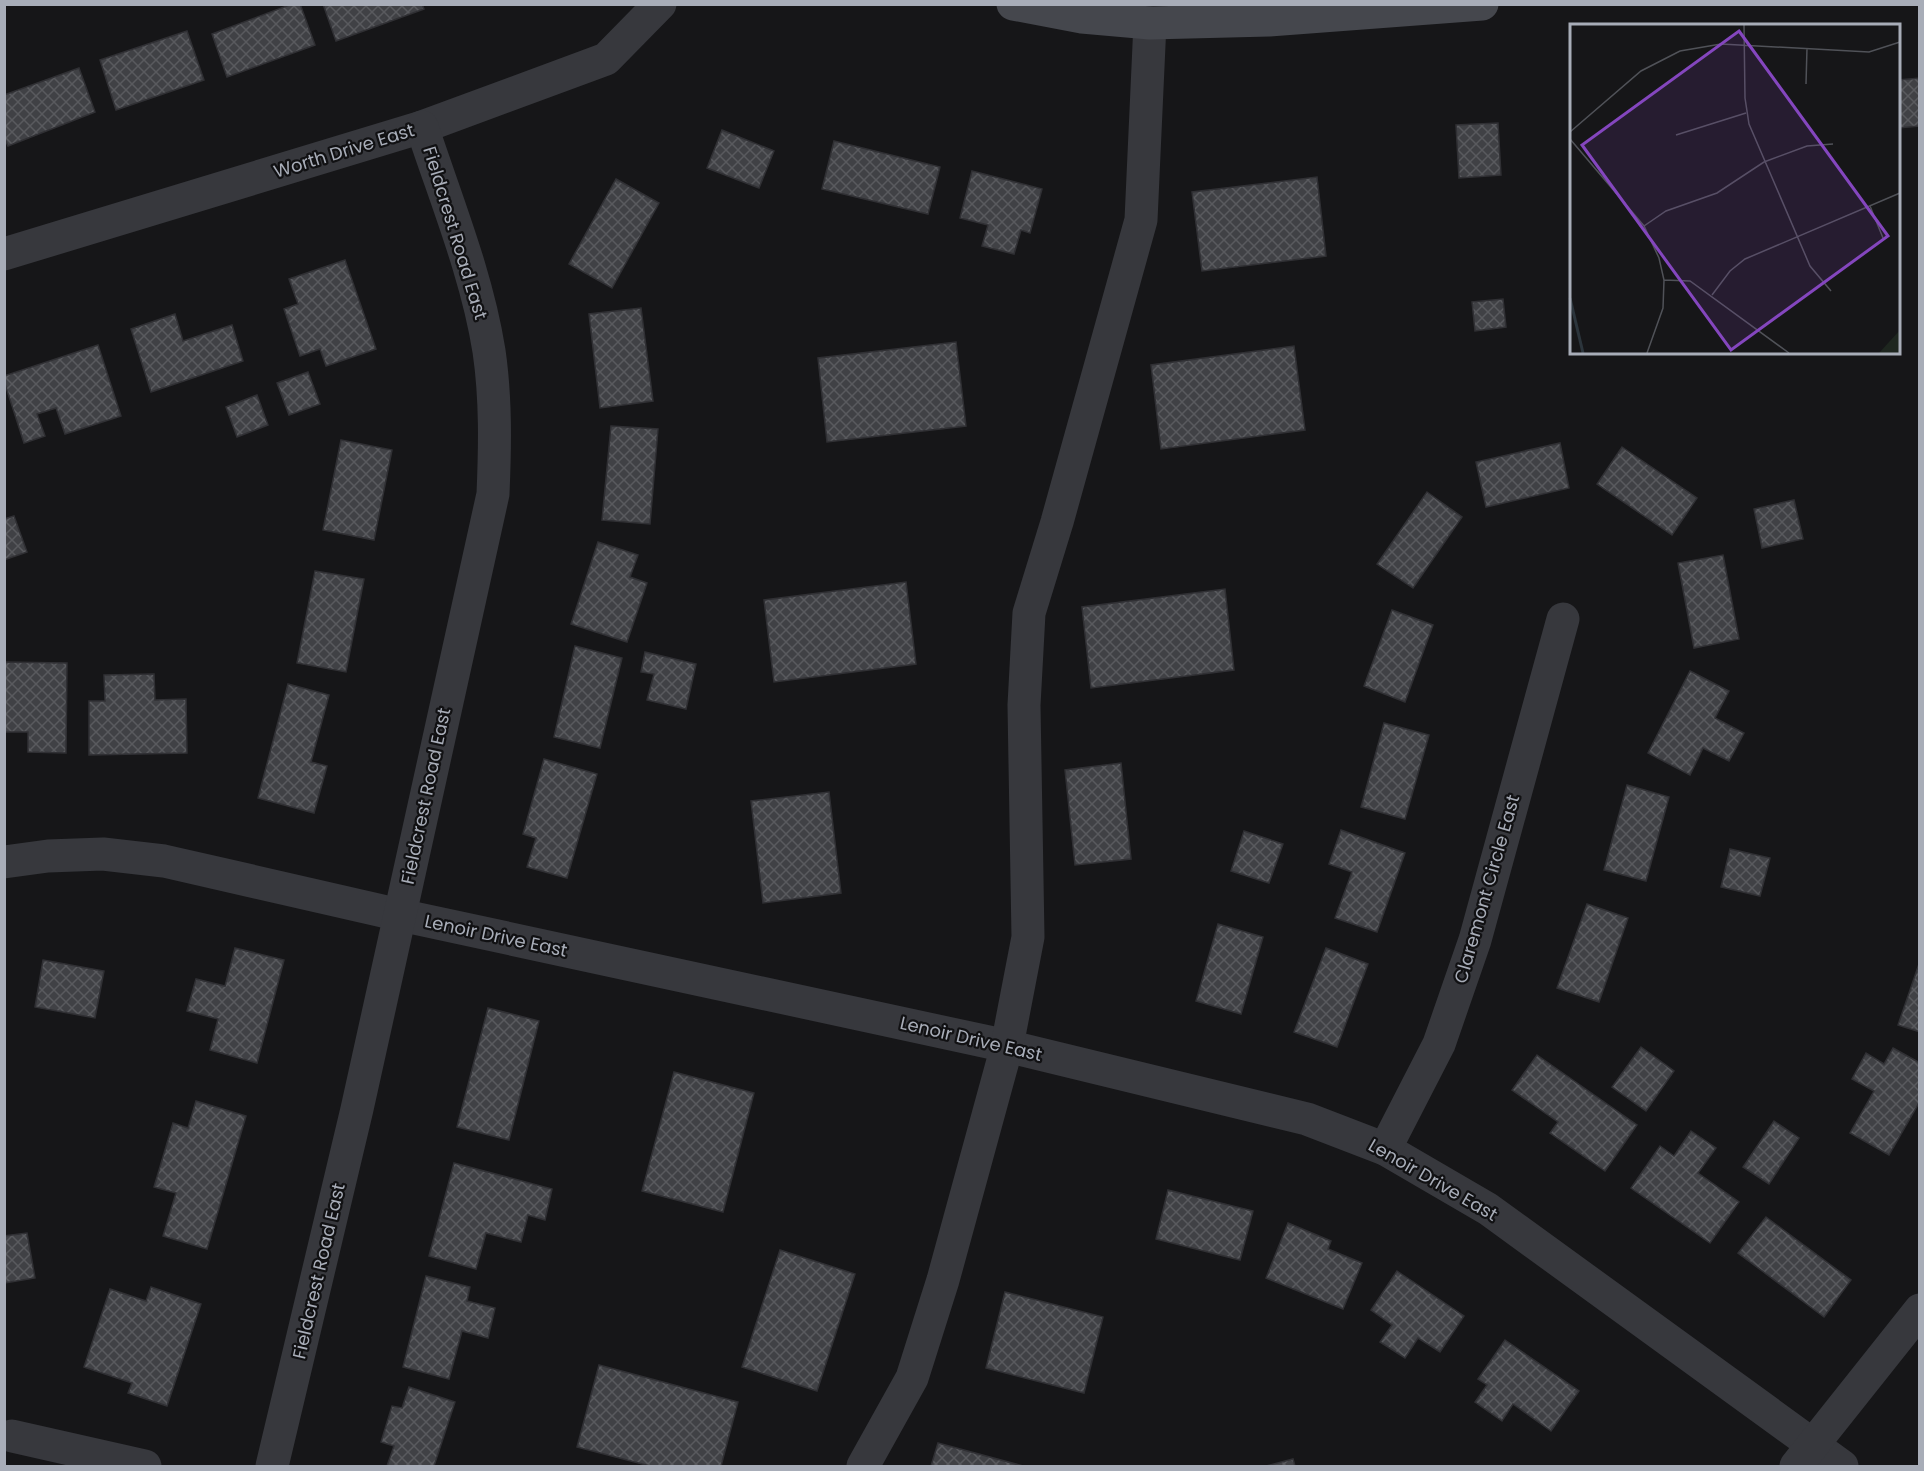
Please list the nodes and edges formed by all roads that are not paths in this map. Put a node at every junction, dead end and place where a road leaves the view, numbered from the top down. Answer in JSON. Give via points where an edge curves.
{"nodes":[{"id":1,"x":660,"y":4,"type":"edge"},
{"id":2,"x":1013,"y":4,"type":"edge"},
{"id":3,"x":1482,"y":4,"type":"edge"},
{"id":4,"x":1150,"y":23,"type":"junction"},
{"id":5,"x":422,"y":127,"type":"junction"},
{"id":6,"x":4,"y":254,"type":"edge"},
{"id":7,"x":1563,"y":619,"type":"dead end"},
{"id":8,"x":4,"y":862,"type":"edge"},
{"id":9,"x":400,"y":915,"type":"junction"},
{"id":10,"x":1007,"y":1046,"type":"junction"},
{"id":11,"x":1385,"y":1149,"type":"junction"},
{"id":12,"x":1920,"y":1310,"type":"edge"},
{"id":13,"x":12,"y":1436,"type":"dead end"},
{"id":14,"x":1804,"y":1456,"type":"edge"},
{"id":15,"x":145,"y":1467,"type":"edge"},
{"id":16,"x":272,"y":1467,"type":"edge"},
{"id":17,"x":863,"y":1467,"type":"edge"},
{"id":18,"x":1842,"y":1467,"type":"edge"}],
"edges":[{"from":1,"to":5,"type":"street","name":"Worth Drive East","via":[[606,59]]},
{"from":2,"to":4,"type":"street"},
{"from":3,"to":4,"type":"street","via":[[1269,20]]},
{"from":4,"to":10,"type":"street","via":[[1141,220],[1029,613],[1024,705],[1028,937]]},
{"from":5,"to":6,"type":"street","name":"Worth Drive East"},
{"from":5,"to":9,"type":"street","name":"Fieldcrest Road East","via":[[476,290],[489,352],[496,436],[493,494]]},
{"from":7,"to":11,"type":"street","name":"Claremont Circle East","via":[[1475,940],[1439,1044]]},
{"from":8,"to":9,"type":"street","name":"Lenoir Drive East","via":[[103,854],[164,861]]},
{"from":9,"to":10,"type":"street","name":"Lenoir Drive East"},
{"from":9,"to":16,"type":"street","name":"Fieldcrest Road East"},
{"from":10,"to":11,"type":"street","name":"Lenoir Drive East","via":[[1307,1119]]},
{"from":10,"to":17,"type":"street","via":[[912,1378]]},
{"from":11,"to":14,"type":"street","name":"Lenoir Drive East","via":[[1488,1209]]},
{"from":12,"to":14,"type":"street"},
{"from":13,"to":15,"type":"street"},
{"from":14,"to":18,"type":"street","name":"Lenoir Drive East"}]}
